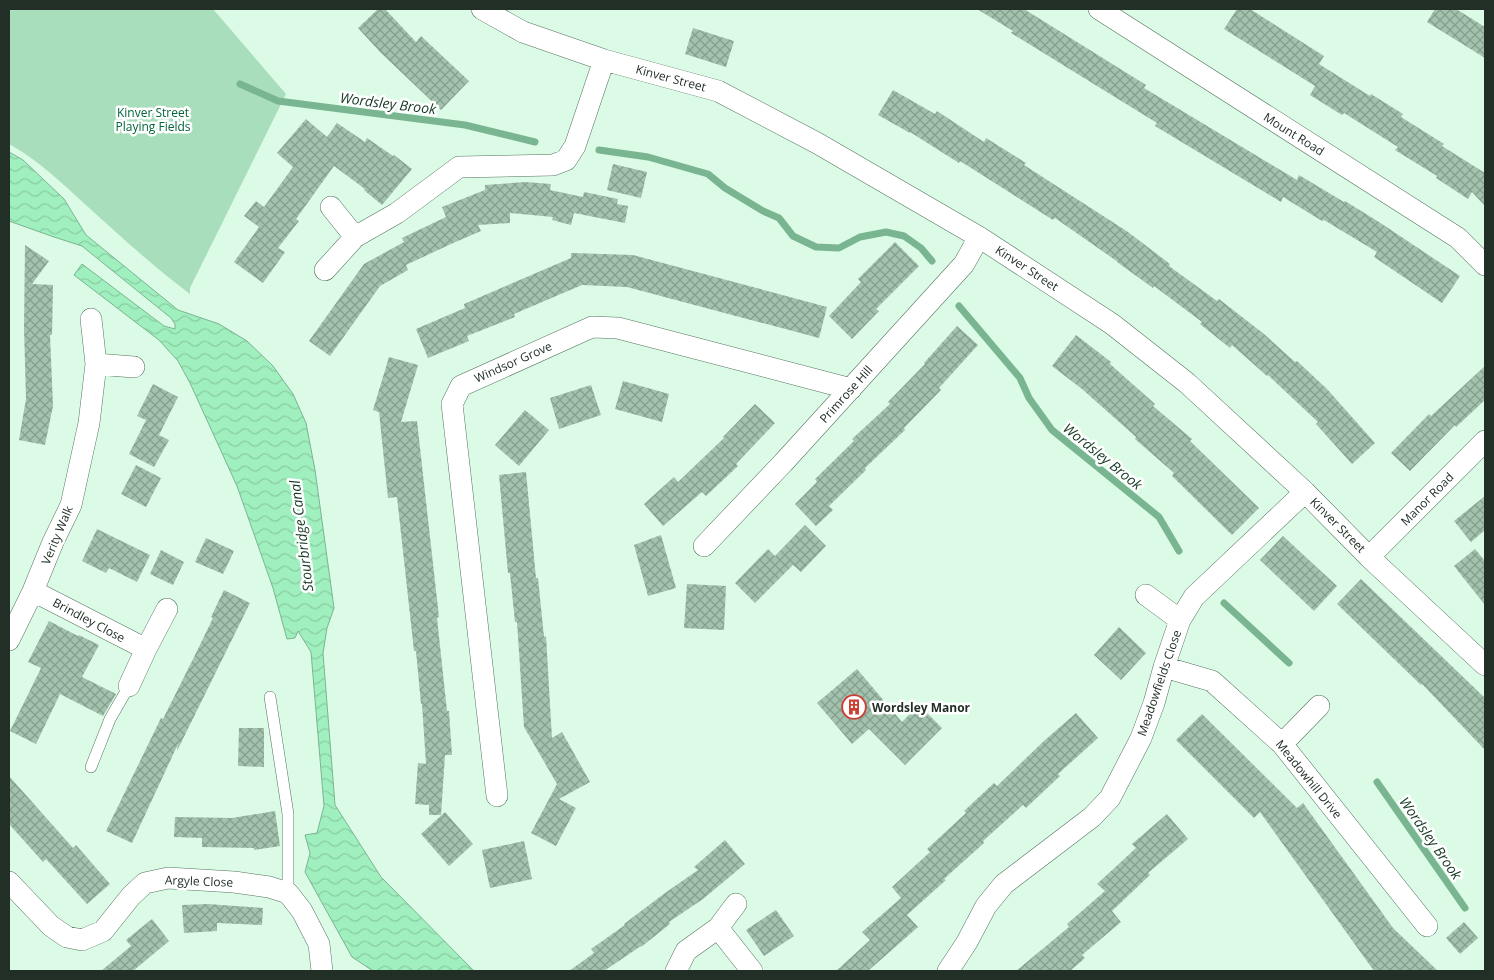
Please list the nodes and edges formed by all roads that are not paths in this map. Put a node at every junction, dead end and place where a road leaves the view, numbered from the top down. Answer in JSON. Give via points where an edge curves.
{"nodes":[{"id":1,"x":482,"y":9,"type":"edge"},
{"id":2,"x":1098,"y":9,"type":"edge"},
{"id":3,"x":604,"y":60,"type":"junction"},
{"id":4,"x":331,"y":207,"type":"dead end"},
{"id":5,"x":355,"y":237,"type":"junction"},
{"id":6,"x":979,"y":237,"type":"junction"},
{"id":7,"x":1485,"y":265,"type":"edge"},
{"id":8,"x":325,"y":270,"type":"dead end"},
{"id":9,"x":91,"y":319,"type":"dead end"},
{"id":10,"x":96,"y":364,"type":"junction"},
{"id":11,"x":134,"y":366,"type":"dead end"},
{"id":12,"x":851,"y":389,"type":"junction"},
{"id":13,"x":1485,"y":441,"type":"edge"},
{"id":14,"x":1305,"y":492,"type":"junction"},
{"id":15,"x":704,"y":546,"type":"dead end"},
{"id":16,"x":1369,"y":557,"type":"junction"},
{"id":17,"x":34,"y":591,"type":"junction"},
{"id":18,"x":1146,"y":595,"type":"dead end"},
{"id":19,"x":167,"y":609,"type":"dead end"},
{"id":20,"x":1180,"y":620,"type":"junction"},
{"id":21,"x":9,"y":640,"type":"edge"},
{"id":22,"x":146,"y":650,"type":"junction"},
{"id":23,"x":1485,"y":664,"type":"edge"},
{"id":24,"x":1164,"y":666,"type":"junction"},
{"id":25,"x":129,"y":686,"type":"joint"},
{"id":26,"x":270,"y":697,"type":"dead end"},
{"id":27,"x":1319,"y":706,"type":"dead end"},
{"id":28,"x":1282,"y":744,"type":"junction"},
{"id":29,"x":91,"y":767,"type":"dead end"},
{"id":30,"x":497,"y":796,"type":"dead end"},
{"id":31,"x":9,"y":882,"type":"edge"},
{"id":32,"x":288,"y":892,"type":"junction"},
{"id":33,"x":736,"y":904,"type":"dead end"},
{"id":34,"x":1427,"y":926,"type":"dead end"},
{"id":35,"x":718,"y":928,"type":"junction"},
{"id":36,"x":322,"y":971,"type":"edge"},
{"id":37,"x":676,"y":971,"type":"edge"},
{"id":38,"x":752,"y":971,"type":"edge"},
{"id":39,"x":948,"y":971,"type":"edge"}],
"edges":[{"from":1,"to":3,"type":"street","name":"Kinver Street","via":[[523,32]]},
{"from":2,"to":7,"type":"street","name":"Mount Road","via":[[1458,238]]},
{"from":3,"to":5,"type":"street","via":[[575,146],[566,160],[553,166],[459,167],[397,214]]},
{"from":3,"to":6,"type":"street","name":"Kinver Street","via":[[718,91],[818,143]]},
{"from":4,"to":5,"type":"street"},
{"from":5,"to":8,"type":"street"},
{"from":6,"to":12,"type":"street","name":"Primrose Hill","via":[[964,264]]},
{"from":6,"to":14,"type":"street","name":"Kinver Street","via":[[1142,347],[1187,383]]},
{"from":9,"to":10,"type":"street","name":"Verity Walk"},
{"from":10,"to":11,"type":"street"},
{"from":10,"to":17,"type":"street","name":"Verity Walk","via":[[89,423],[71,504]]},
{"from":12,"to":15,"type":"street","name":"Primrose Hill"},
{"from":12,"to":30,"type":"street","name":"Windsor Grove","via":[[618,328],[592,327],[461,386],[452,404]]},
{"from":13,"to":16,"type":"street","name":"Manor Road"},
{"from":14,"to":16,"type":"street","name":"Kinver Street"},
{"from":14,"to":20,"type":"street","name":"Meadowfields Close","via":[[1194,597]]},
{"from":16,"to":23,"type":"street","name":"Kinver Street"},
{"from":17,"to":21,"type":"street","name":"Verity Walk"},
{"from":17,"to":22,"type":"street","name":"Brindley Close"},
{"from":18,"to":20,"type":"street"},
{"from":19,"to":22,"type":"street"},
{"from":20,"to":24,"type":"street","name":"Meadowfields Close"},
{"from":22,"to":25,"type":"street"},
{"from":24,"to":28,"type":"street","name":"Meadowhill Drive","via":[[1212,681]]},
{"from":24,"to":39,"type":"street","name":"Meadowfields Close","via":[[1141,738],[1110,798],[1092,817],[1004,884],[986,906]]},
{"from":25,"to":29,"type":"lane","via":[[110,719]]},
{"from":26,"to":32,"type":"lane","via":[[288,814]]},
{"from":27,"to":28,"type":"street"},
{"from":28,"to":34,"type":"street","name":"Meadowhill Drive"},
{"from":31,"to":32,"type":"street","name":"Argyle Close","via":[[51,926],[67,936],[82,940],[103,931],[145,883],[168,878],[234,882]]},
{"from":32,"to":36,"type":"street","via":[[319,944]]},
{"from":33,"to":35,"type":"street"},
{"from":35,"to":37,"type":"street","via":[[686,951]]},
{"from":35,"to":38,"type":"street"}]}
